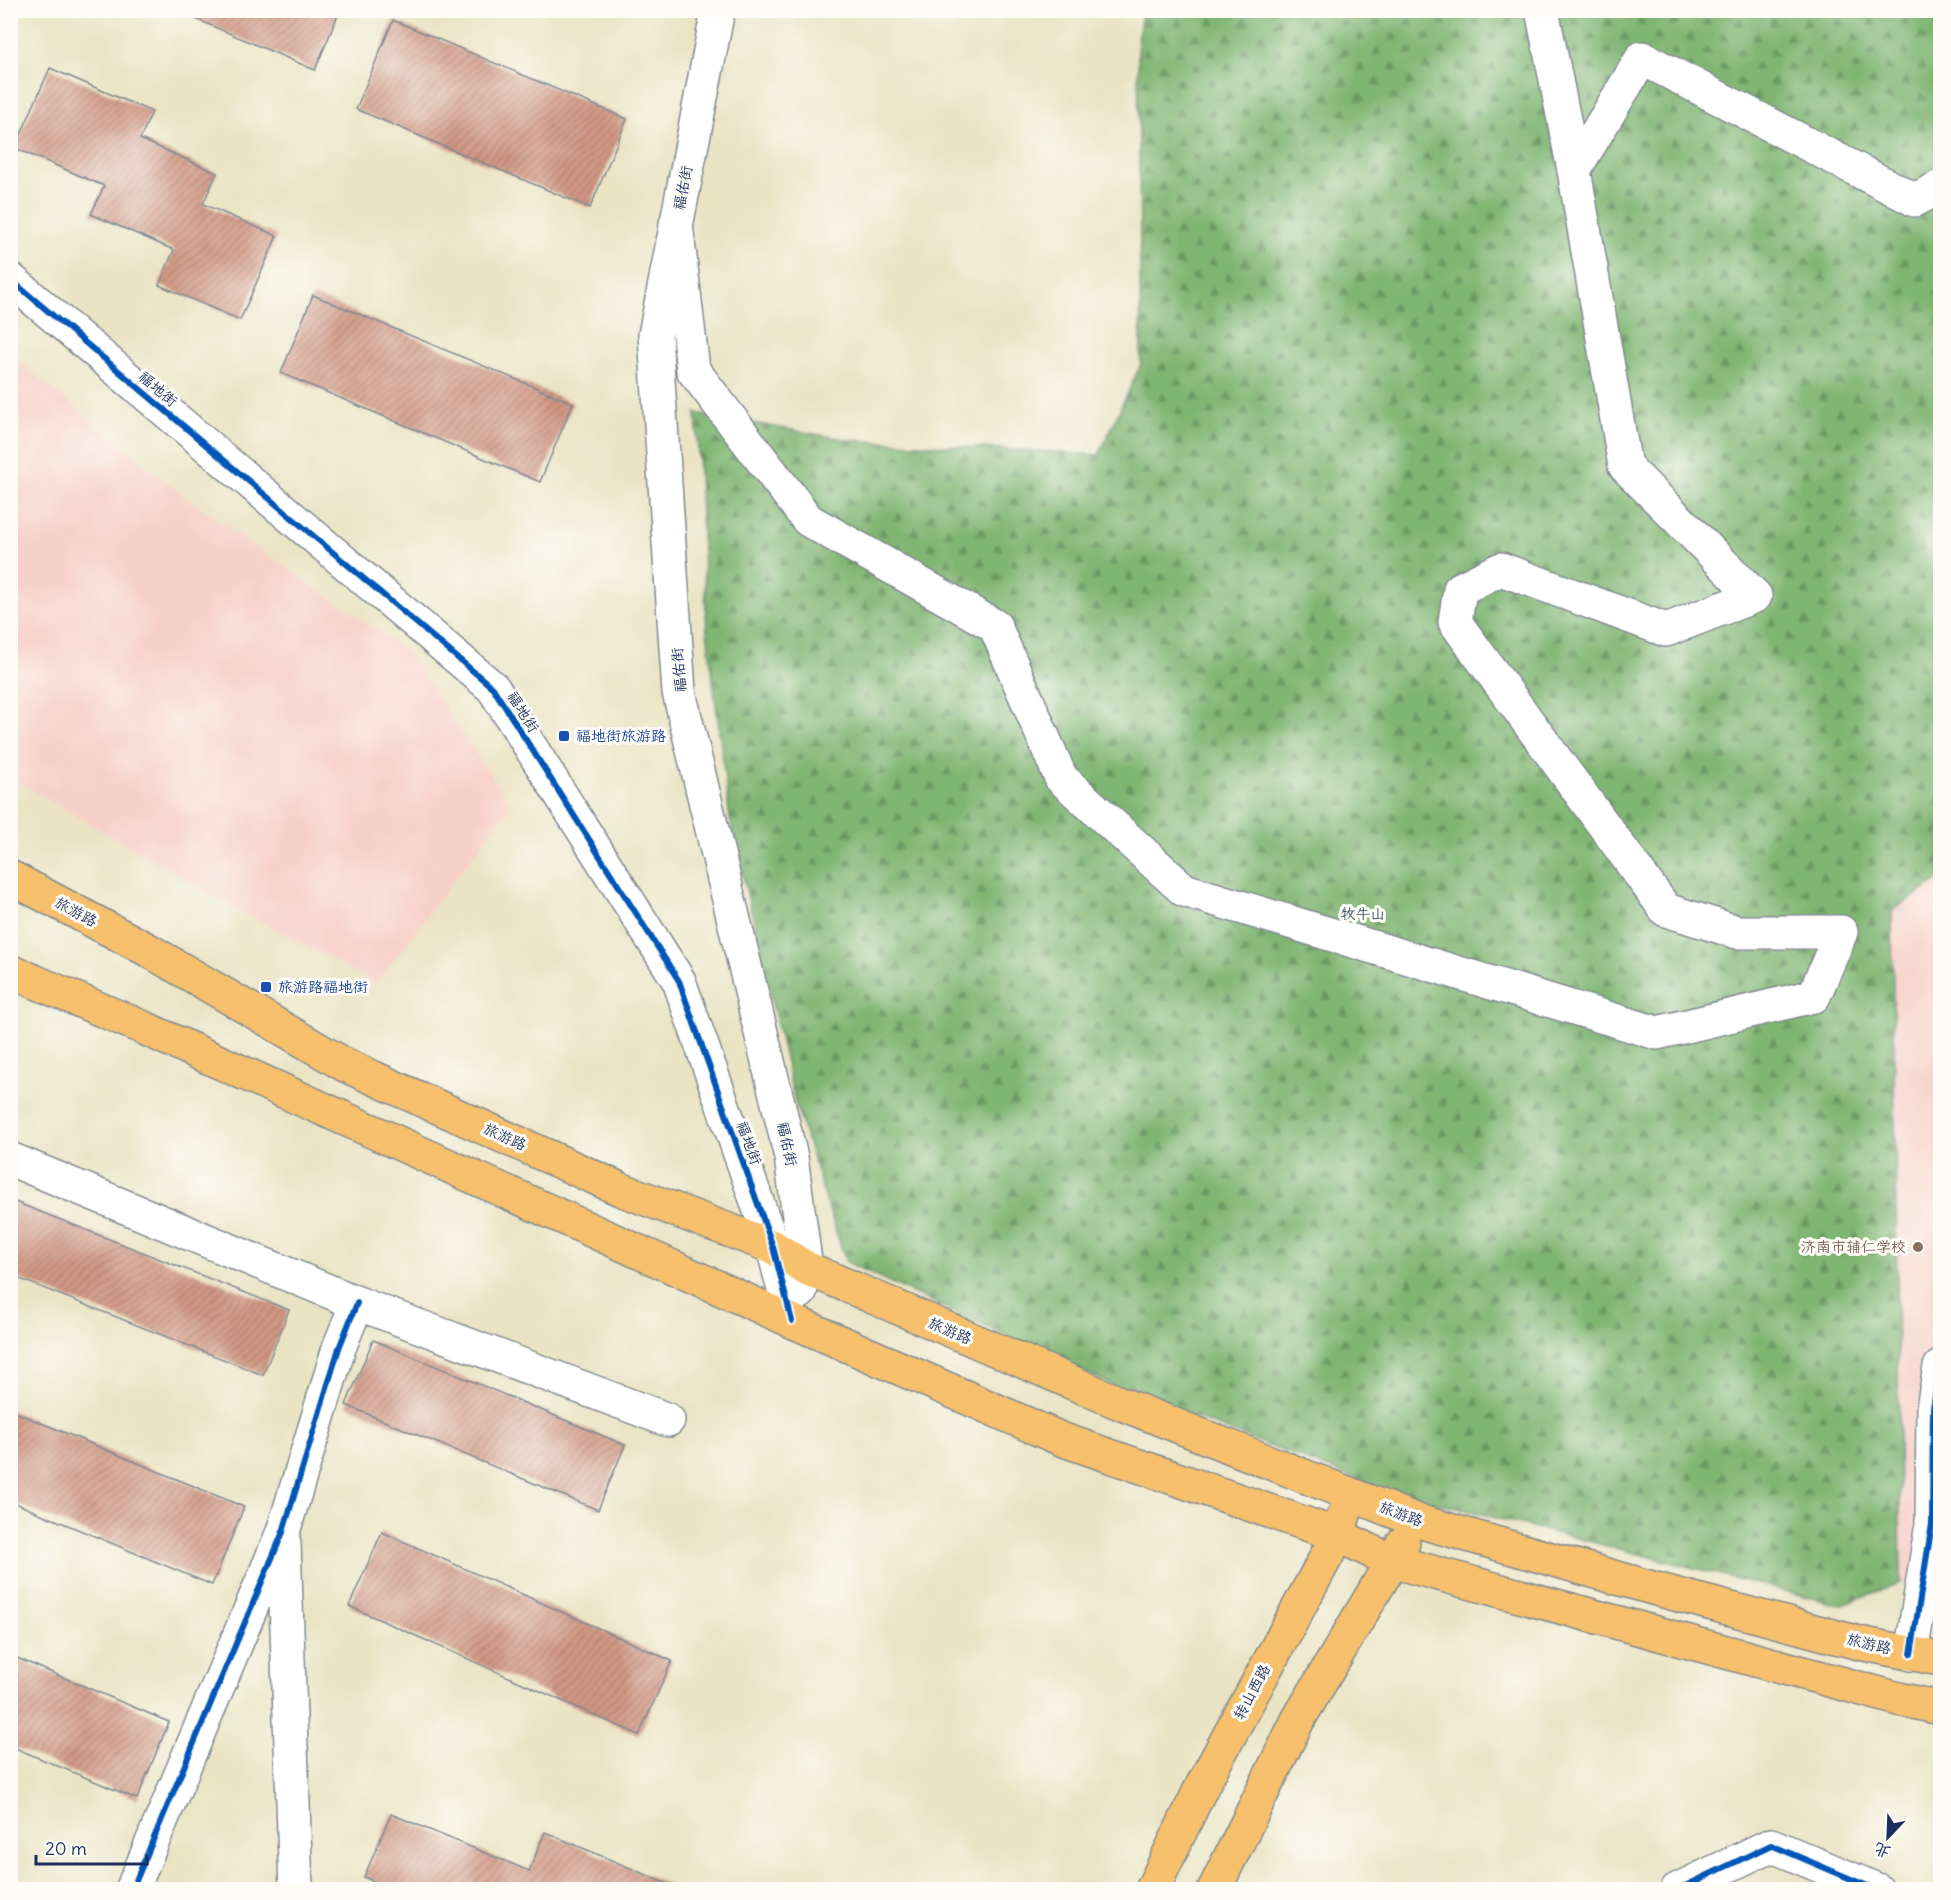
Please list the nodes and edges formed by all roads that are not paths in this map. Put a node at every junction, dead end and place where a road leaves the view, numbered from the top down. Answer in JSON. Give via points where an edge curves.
{"nodes":[{"id":1,"x":718,"y":10,"type":"edge"},
{"id":2,"x":1542,"y":10,"type":"edge"},
{"id":3,"x":1574,"y":171,"type":"junction"},
{"id":4,"x":1941,"y":187,"type":"edge"},
{"id":5,"x":676,"y":224,"type":"junction"},
{"id":6,"x":10,"y":279,"type":"edge"},
{"id":7,"x":10,"y":877,"type":"edge"},
{"id":8,"x":10,"y":971,"type":"edge"},
{"id":9,"x":10,"y":1159,"type":"edge"},
{"id":10,"x":773,"y":1247,"type":"junction"},
{"id":11,"x":806,"y":1268,"type":"junction"},
{"id":12,"x":357,"y":1303,"type":"junction"},
{"id":13,"x":792,"y":1321,"type":"junction"},
{"id":14,"x":1941,"y":1367,"type":"edge"},
{"id":15,"x":668,"y":1420,"type":"dead end"},
{"id":16,"x":1350,"y":1494,"type":"junction"},
{"id":17,"x":1418,"y":1521,"type":"junction"},
{"id":18,"x":283,"y":1532,"type":"junction"},
{"id":19,"x":1338,"y":1535,"type":"junction"},
{"id":20,"x":1391,"y":1561,"type":"junction"},
{"id":21,"x":1926,"y":1656,"type":"edge"},
{"id":22,"x":1941,"y":1708,"type":"edge"},
{"id":23,"x":132,"y":1890,"type":"edge"},
{"id":24,"x":296,"y":1890,"type":"edge"},
{"id":25,"x":1152,"y":1890,"type":"edge"},
{"id":26,"x":1214,"y":1890,"type":"edge"},
{"id":27,"x":1677,"y":1890,"type":"edge"},
{"id":28,"x":1876,"y":1890,"type":"edge"}],
"edges":[{"from":1,"to":5,"type":"street","name":"福佑街"},
{"from":2,"to":3,"type":"street"},
{"from":3,"to":4,"type":"street","via":[[1642,58],[1915,200]]},
{"from":3,"to":5,"type":"street","via":[[1625,466],[1755,596],[1666,630],[1501,569],[1460,589],[1455,622],[1666,910],[1737,932],[1841,933],[1814,996],[1657,1033],[1184,890],[1061,778],[995,626],[808,520],[693,370]]},
{"from":5,"to":11,"type":"street","name":"福佑街","via":[[655,335],[679,692],[791,1157]]},
{"from":6,"to":10,"type":"street","name":"福地街","via":[[493,688],[679,981]]},
{"from":7,"to":10,"type":"main road","name":"旅游路","via":[[150,951],[345,1065],[620,1189]]},
{"from":8,"to":13,"type":"main road"},
{"from":9,"to":12,"type":"street"},
{"from":10,"to":11,"type":"main road","name":"旅游路"},
{"from":10,"to":13,"type":"street","name":"福地街"},
{"from":11,"to":13,"type":"street","name":"福佑街"},
{"from":11,"to":16,"type":"main road","name":"旅游路","via":[[1122,1404]]},
{"from":12,"to":15,"type":"street"},
{"from":12,"to":18,"type":"street","via":[[339,1348]]},
{"from":13,"to":19,"type":"main road","via":[[1061,1439]]},
{"from":14,"to":21,"type":"street","via":[[1934,1408]]},
{"from":16,"to":17,"type":"main road","name":"旅游路"},
{"from":16,"to":19,"type":"main road","name":"转山西路"},
{"from":17,"to":20,"type":"main road"},
{"from":17,"to":21,"type":"main road","name":"旅游路","via":[[1859,1643]]},
{"from":18,"to":23,"type":"street"},
{"from":18,"to":24,"type":"street"},
{"from":19,"to":20,"type":"main road"},
{"from":19,"to":25,"type":"main road","name":"转山西路","via":[[1203,1784]]},
{"from":20,"to":22,"type":"main road"},
{"from":20,"to":26,"type":"main road","via":[[1298,1719]]},
{"from":27,"to":28,"type":"street","via":[[1771,1845]]}]}
